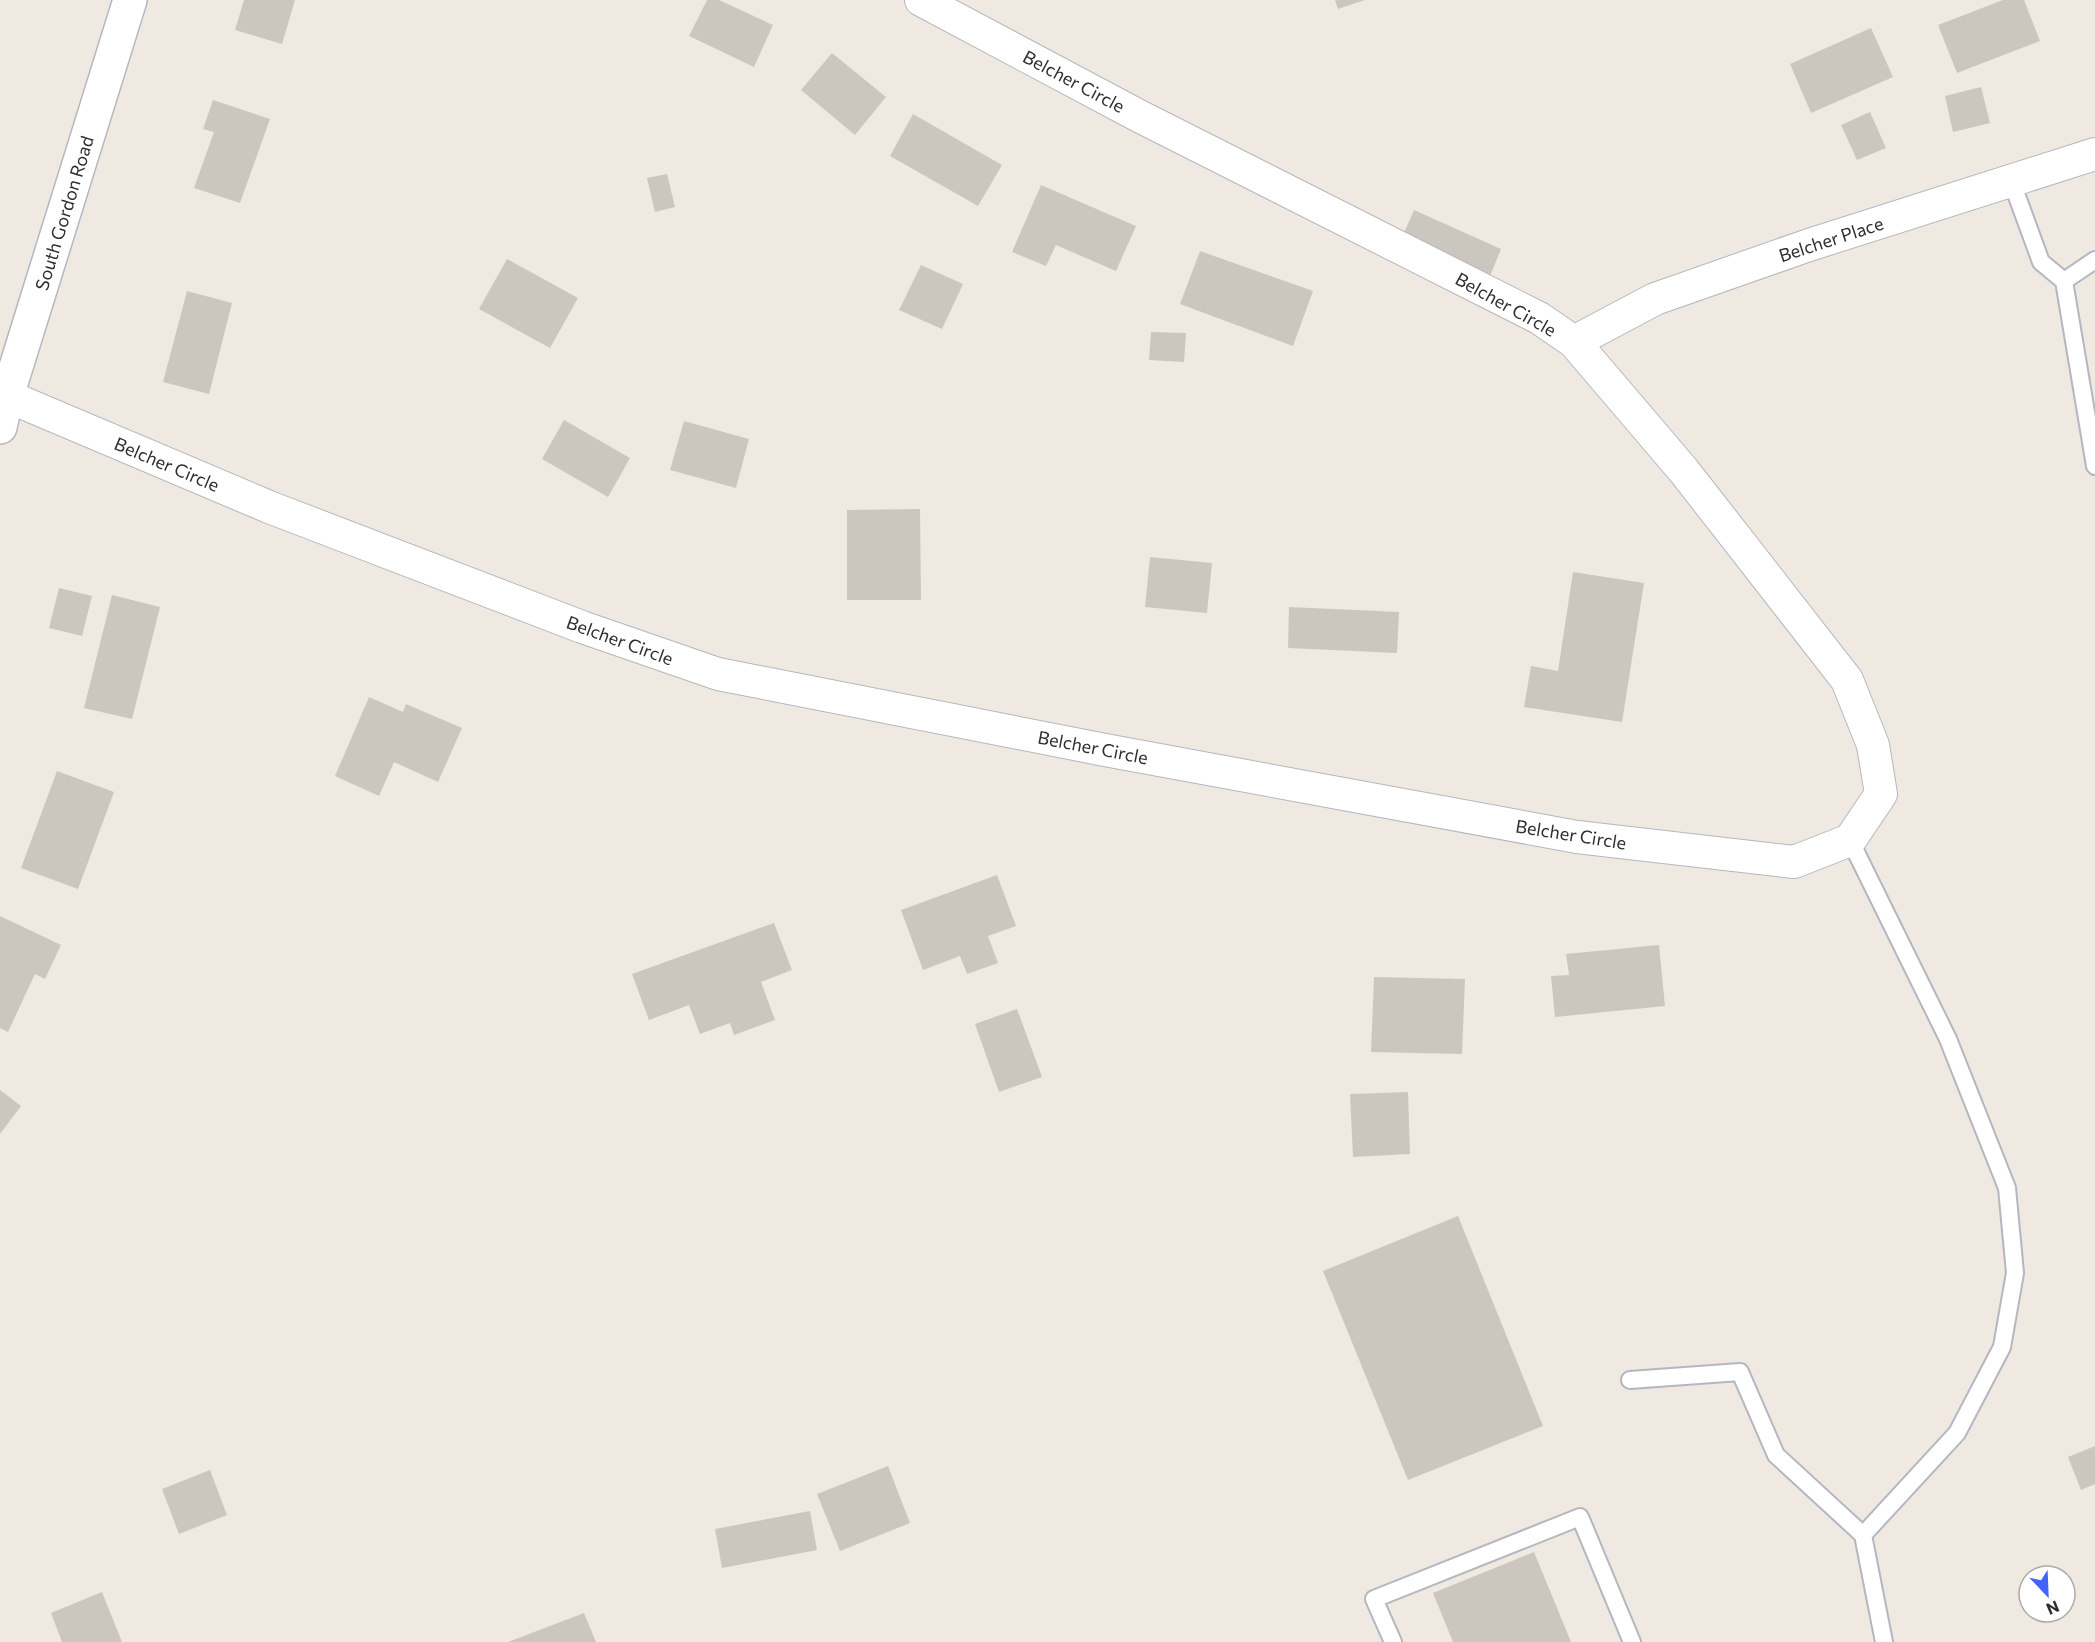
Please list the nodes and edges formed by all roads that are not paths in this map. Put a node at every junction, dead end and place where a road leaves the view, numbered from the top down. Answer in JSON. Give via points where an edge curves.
{"nodes":[{"id":1,"x":130,"y":0,"type":"edge"},
{"id":2,"x":921,"y":0,"type":"edge"},
{"id":3,"x":2095,"y":154,"type":"edge"},
{"id":4,"x":2011,"y":180,"type":"junction"},
{"id":5,"x":2095,"y":260,"type":"edge"},
{"id":6,"x":2064,"y":280,"type":"junction"},
{"id":7,"x":1574,"y":342,"type":"junction"},
{"id":8,"x":4,"y":411,"type":"edge"},
{"id":9,"x":2095,"y":466,"type":"edge"},
{"id":10,"x":1850,"y":840,"type":"junction"},
{"id":11,"x":1630,"y":1380,"type":"dead end"},
{"id":12,"x":1863,"y":1535,"type":"junction"},
{"id":13,"x":1393,"y":1642,"type":"edge"},
{"id":14,"x":1632,"y":1642,"type":"edge"},
{"id":15,"x":1884,"y":1642,"type":"edge"}],
"edges":[{"from":1,"to":8,"type":"street","name":"South Gordon Road"},
{"from":2,"to":7,"type":"street","name":"Belcher Circle","via":[[1539,318]]},
{"from":3,"to":4,"type":"street","name":"Belcher Place"},
{"from":4,"to":6,"type":"lane","via":[[2041,262]]},
{"from":4,"to":7,"type":"street","name":"Belcher Place","via":[[1655,299]]},
{"from":5,"to":6,"type":"lane"},
{"from":6,"to":9,"type":"lane"},
{"from":7,"to":10,"type":"street","name":"Belcher Circle","via":[[1684,471],[1847,680],[1873,745],[1881,794]]},
{"from":8,"to":10,"type":"street","name":"Belcher Circle","via":[[718,675],[1577,837],[1794,862]]},
{"from":10,"to":12,"type":"lane","via":[[1948,1039],[2007,1188],[2015,1273],[2002,1347],[1957,1433]]},
{"from":11,"to":12,"type":"lane","via":[[1740,1372],[1776,1455]]},
{"from":12,"to":15,"type":"lane"},
{"from":13,"to":14,"type":"lane","via":[[1374,1599],[1580,1517]]}]}
